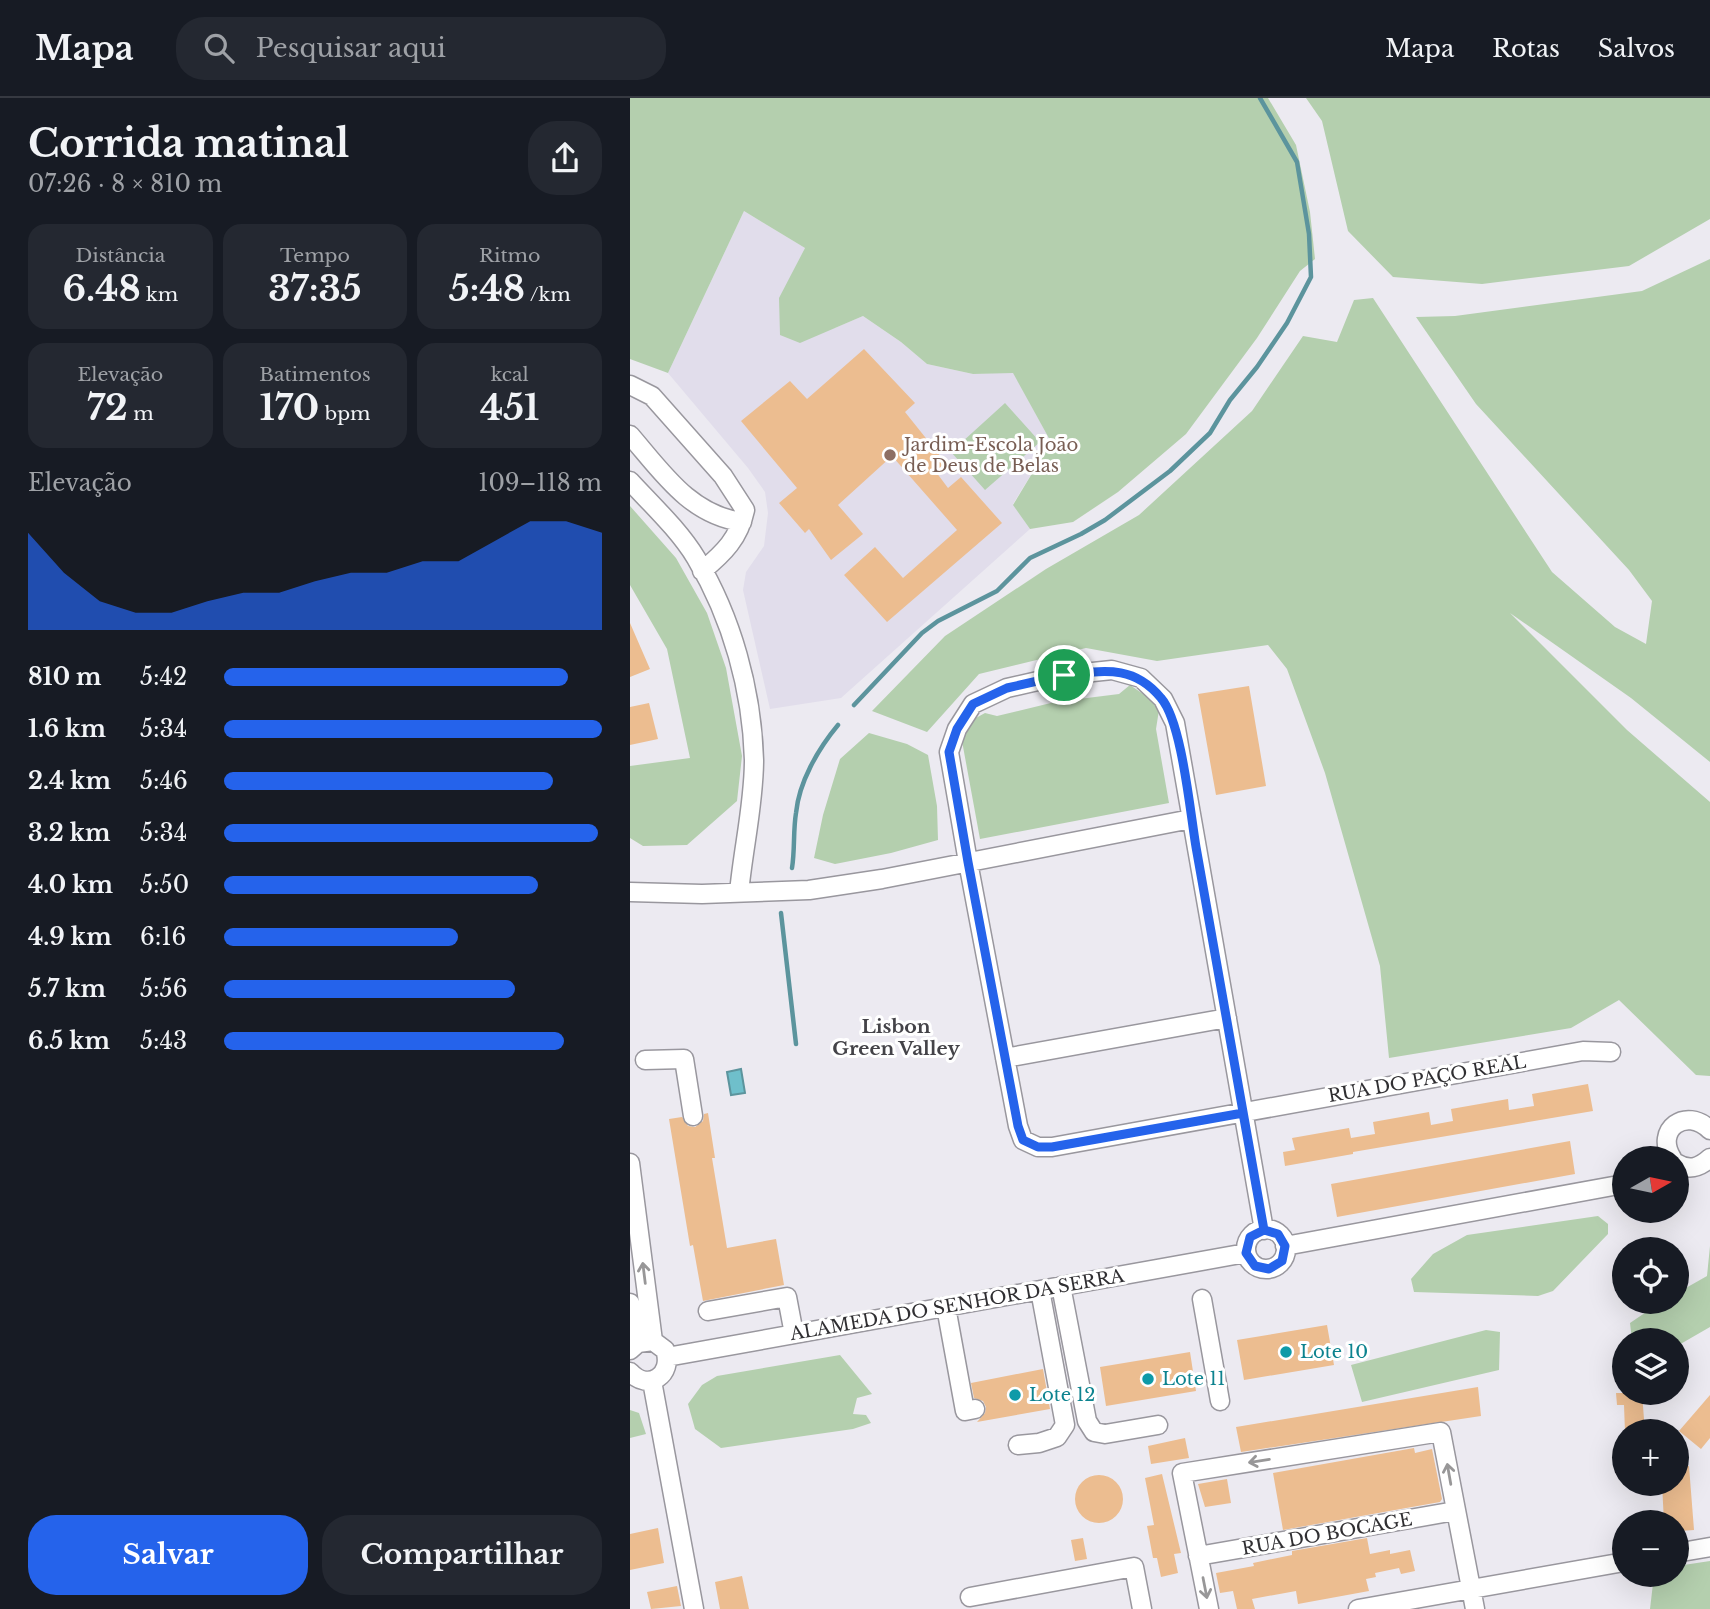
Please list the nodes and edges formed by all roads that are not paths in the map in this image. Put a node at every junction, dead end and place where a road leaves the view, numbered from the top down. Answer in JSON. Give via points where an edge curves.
{"nodes":[{"id":1,"x":630,"y":385,"type":"edge"},
{"id":2,"x":630,"y":435,"type":"edge"},
{"id":3,"x":630,"y":481,"type":"edge"},
{"id":4,"x":742,"y":522,"type":"junction"},
{"id":5,"x":702,"y":570,"type":"junction"},
{"id":6,"x":1191,"y":819,"type":"junction"},
{"id":7,"x":968,"y":862,"type":"junction"},
{"id":8,"x":630,"y":892,"type":"edge"},
{"id":9,"x":738,"y":893,"type":"junction"},
{"id":10,"x":1227,"y":1018,"type":"junction"},
{"id":11,"x":1611,"y":1052,"type":"dead end"},
{"id":12,"x":1005,"y":1058,"type":"junction"},
{"id":13,"x":645,"y":1060,"type":"dead end"},
{"id":14,"x":1243,"y":1113,"type":"junction"},
{"id":15,"x":693,"y":1116,"type":"dead end"},
{"id":16,"x":1710,"y":1130,"type":"edge"},
{"id":17,"x":1666,"y":1146,"type":"edge"},
{"id":18,"x":1710,"y":1158,"type":"edge"},
{"id":19,"x":630,"y":1163,"type":"edge"},
{"id":20,"x":1689,"y":1168,"type":"edge"},
{"id":21,"x":1612,"y":1186,"type":"edge"},
{"id":22,"x":1264,"y":1230,"type":"junction"},
{"id":23,"x":1285,"y":1246,"type":"junction"},
{"id":24,"x":1246,"y":1253,"type":"junction"},
{"id":25,"x":1061,"y":1286,"type":"junction"},
{"id":26,"x":1040,"y":1290,"type":"junction"},
{"id":27,"x":1202,"y":1299,"type":"dead end"},
{"id":28,"x":630,"y":1303,"type":"edge"},
{"id":29,"x":946,"y":1307,"type":"junction"},
{"id":30,"x":708,"y":1311,"type":"dead end"},
{"id":31,"x":794,"y":1334,"type":"junction"},
{"id":32,"x":640,"y":1345,"type":"edge"},
{"id":33,"x":667,"y":1357,"type":"junction"},
{"id":34,"x":630,"y":1372,"type":"edge"},
{"id":35,"x":652,"y":1381,"type":"junction"},
{"id":36,"x":1220,"y":1401,"type":"dead end"},
{"id":37,"x":975,"y":1409,"type":"dead end"},
{"id":38,"x":1158,"y":1425,"type":"dead end"},
{"id":39,"x":1018,"y":1445,"type":"dead end"},
{"id":40,"x":1455,"y":1511,"type":"junction"},
{"id":41,"x":1710,"y":1547,"type":"edge"},
{"id":42,"x":1689,"y":1551,"type":"edge"},
{"id":43,"x":1198,"y":1556,"type":"junction"},
{"id":44,"x":1612,"y":1564,"type":"edge"},
{"id":45,"x":1471,"y":1589,"type":"junction"},
{"id":46,"x":970,"y":1597,"type":"dead end"},
{"id":47,"x":694,"y":1609,"type":"edge"},
{"id":48,"x":1142,"y":1609,"type":"edge"},
{"id":49,"x":1209,"y":1609,"type":"edge"},
{"id":50,"x":1358,"y":1609,"type":"edge"},
{"id":51,"x":1475,"y":1609,"type":"edge"}],
"edges":[{"from":1,"to":4,"type":"street","via":[[652,396],[723,476],[744,510]]},
{"from":2,"to":4,"type":"street","via":[[698,507]]},
{"from":3,"to":5,"type":"street"},
{"from":4,"to":5,"type":"street","via":[[722,555]]},
{"from":5,"to":9,"type":"street","via":[[740,662],[750,714],[754,762]]},
{"from":6,"to":7,"type":"street"},
{"from":6,"to":7,"type":"street","name":"RUA DO PAÇO REAL","via":[[1175,723],[1163,699],[1141,678],[1112,670],[1064,675],[1007,688],[973,704],[957,729],[949,752]]},
{"from":6,"to":10,"type":"street","name":"RUA DO PAÇO REAL"},
{"from":7,"to":9,"type":"street","via":[[809,890]]},
{"from":7,"to":12,"type":"street","name":"RUA DO PAÇO REAL"},
{"from":8,"to":9,"type":"street"},
{"from":10,"to":12,"type":"street"},
{"from":10,"to":14,"type":"street","name":"RUA DO PAÇO REAL"},
{"from":11,"to":14,"type":"street","name":"RUA DO PAÇO REAL","via":[[1583,1051]]},
{"from":12,"to":14,"type":"street","name":"RUA DO PAÇO REAL","via":[[1023,1140],[1038,1147]]},
{"from":13,"to":15,"type":"street","via":[[684,1059]]},
{"from":14,"to":22,"type":"street","name":"RUA DO PAÇO REAL"},
{"from":16,"to":17,"type":"street","via":[[1704,1123],[1685,1120],[1676,1124]]},
{"from":18,"to":20,"type":"street"},
{"from":32,"to":19,"type":"street","one_way":true},
{"from":21,"to":23,"type":"street"},
{"from":22,"to":23,"type":"street","via":[[1278,1234]]},
{"from":22,"to":24,"type":"street","via":[[1250,1237]]},
{"from":23,"to":24,"type":"street","via":[[1282,1261],[1269,1269],[1255,1266]]},
{"from":24,"to":25,"type":"street","name":"ALAMEDA DO SENHOR DA SERRA"},
{"from":25,"to":26,"type":"street","name":"ALAMEDA DO SENHOR DA SERRA"},
{"from":25,"to":38,"type":"street","via":[[1087,1421],[1094,1432]]},
{"from":26,"to":29,"type":"street","name":"ALAMEDA DO SENHOR DA SERRA"},
{"from":26,"to":39,"type":"street","via":[[1065,1425],[1057,1437]]},
{"from":27,"to":36,"type":"street"},
{"from":28,"to":32,"type":"street"},
{"from":29,"to":31,"type":"street","name":"ALAMEDA DO SENHOR DA SERRA"},
{"from":29,"to":37,"type":"street","via":[[965,1411]]},
{"from":30,"to":31,"type":"street","via":[[787,1297]]},
{"from":31,"to":33,"type":"street","name":"ALAMEDA DO SENHOR DA SERRA"},
{"from":32,"to":33,"type":"street","via":[[665,1350]]},
{"from":33,"to":35,"type":"street","via":[[665,1372]]},
{"from":34,"to":35,"type":"street","via":[[635,1378]]},
{"from":35,"to":47,"type":"street"},
{"from":40,"to":43,"type":"street","name":"RUA DO BOCAGE"},
{"from":40,"to":43,"type":"street","one_way":true,"via":[[1441,1432],[1182,1473]]},
{"from":40,"to":45,"type":"street"},
{"from":41,"to":42,"type":"street"},
{"from":43,"to":49,"type":"street","one_way":true},
{"from":44,"to":45,"type":"street"},
{"from":45,"to":50,"type":"street"},
{"from":45,"to":51,"type":"street"},
{"from":46,"to":48,"type":"street","via":[[1134,1567]]}]}
